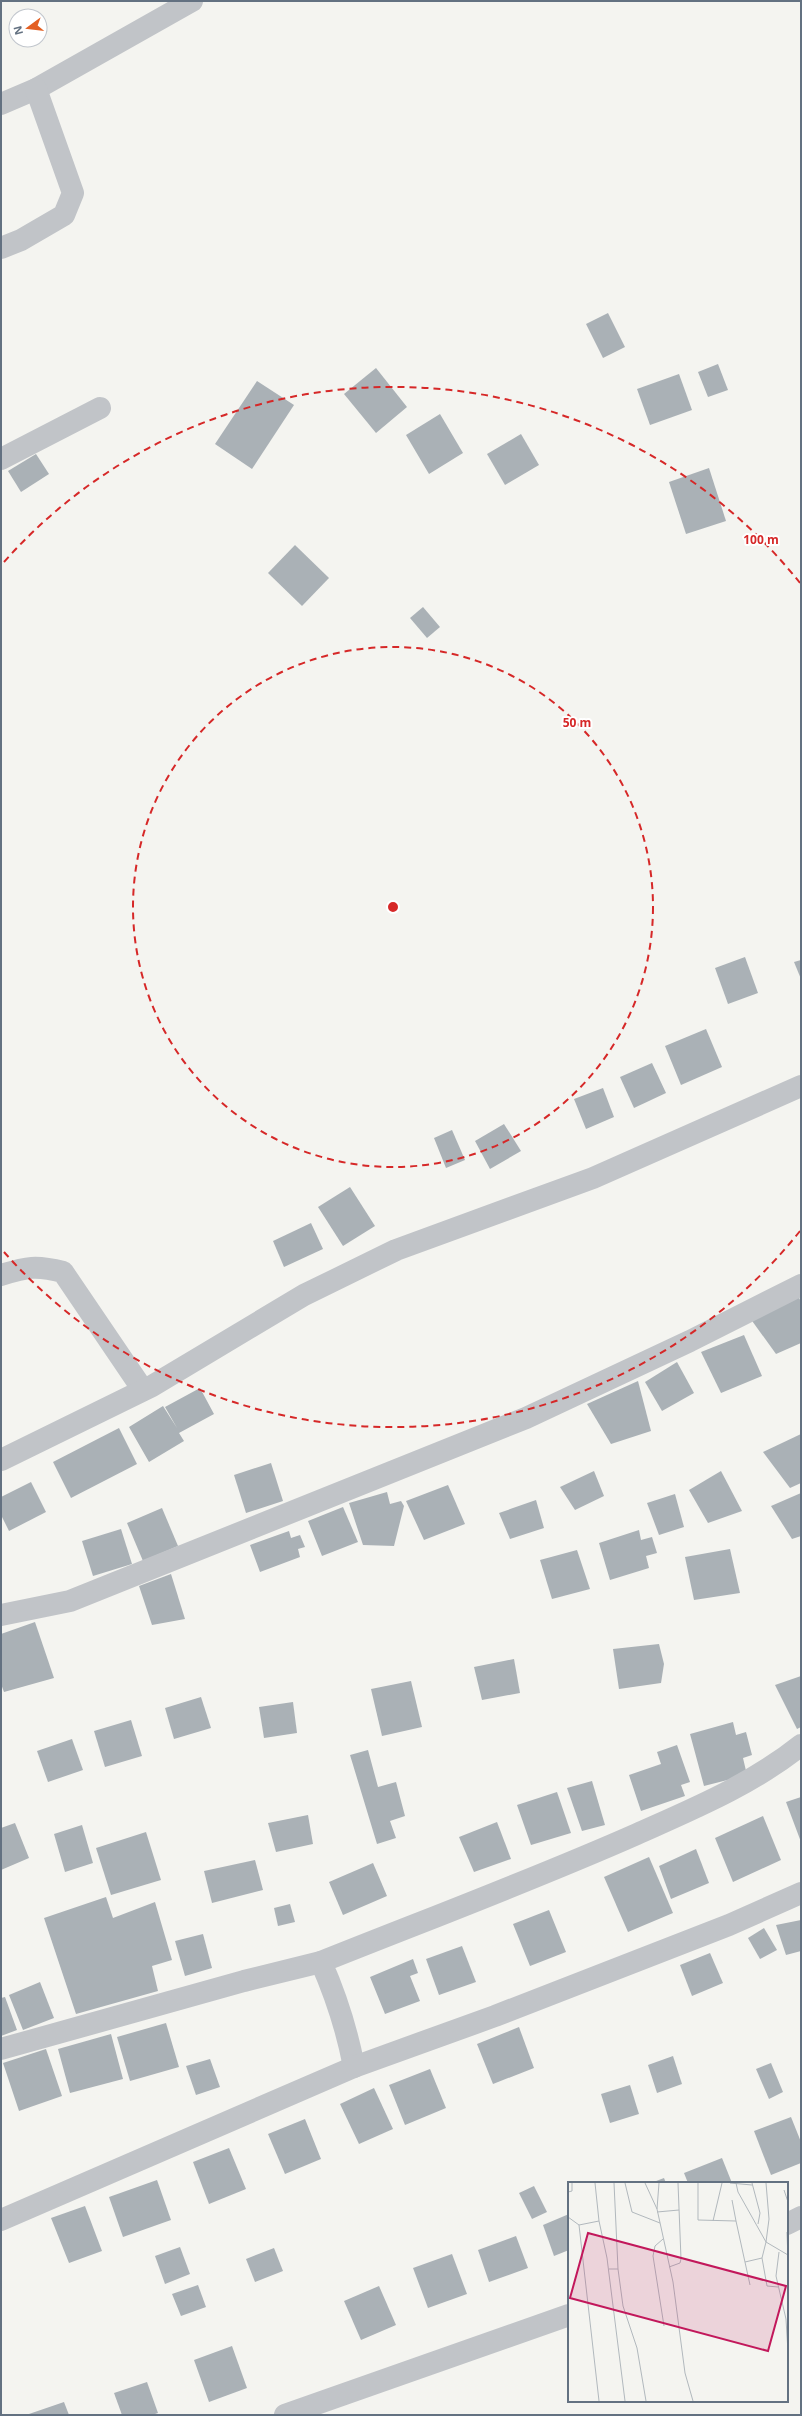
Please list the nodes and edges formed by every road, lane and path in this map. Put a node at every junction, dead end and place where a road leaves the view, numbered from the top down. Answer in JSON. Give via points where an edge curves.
{"nodes":[{"id":1,"x":192,"y":1,"type":"edge"},
{"id":2,"x":36,"y":89,"type":"junction"},
{"id":3,"x":1,"y":104,"type":"edge"},
{"id":4,"x":1,"y":248,"type":"edge"},
{"id":5,"x":100,"y":408,"type":"dead end"},
{"id":6,"x":1,"y":459,"type":"edge"},
{"id":7,"x":801,"y":1086,"type":"edge"},
{"id":8,"x":1,"y":1275,"type":"edge"},
{"id":9,"x":801,"y":1285,"type":"edge"},
{"id":10,"x":143,"y":1390,"type":"junction"},
{"id":11,"x":1,"y":1460,"type":"edge"},
{"id":12,"x":1,"y":1614,"type":"edge"},
{"id":13,"x":801,"y":1745,"type":"edge"},
{"id":14,"x":801,"y":1893,"type":"edge"},
{"id":15,"x":321,"y":1962,"type":"junction"},
{"id":16,"x":1,"y":2049,"type":"edge"},
{"id":17,"x":354,"y":2067,"type":"junction"},
{"id":18,"x":801,"y":2217,"type":"edge"},
{"id":19,"x":1,"y":2220,"type":"edge"},
{"id":20,"x":788,"y":2224,"type":"edge"},
{"id":21,"x":568,"y":2315,"type":"edge"},
{"id":22,"x":285,"y":2415,"type":"edge"}],
"edges":[{"from":1,"to":2,"type":"street"},
{"from":2,"to":3,"type":"street"},
{"from":2,"to":4,"type":"street","via":[[74,193],[64,215]]},
{"from":5,"to":6,"type":"street"},
{"from":7,"to":10,"type":"street","via":[[593,1178],[396,1250],[304,1295]]},
{"from":8,"to":10,"type":"street","via":[[19,1269],[42,1266],[63,1272]]},
{"from":9,"to":12,"type":"street","via":[[690,1341],[526,1418],[70,1602]]},
{"from":10,"to":11,"type":"street"},
{"from":13,"to":15,"type":"street","via":[[774,1767],[730,1792],[586,1857]]},
{"from":14,"to":17,"type":"street","via":[[495,2016]]},
{"from":15,"to":16,"type":"street"},
{"from":15,"to":17,"type":"street","via":[[334,1990],[347,2031]]},
{"from":17,"to":19,"type":"street"},
{"from":18,"to":20,"type":"street"},
{"from":21,"to":22,"type":"street"}]}
